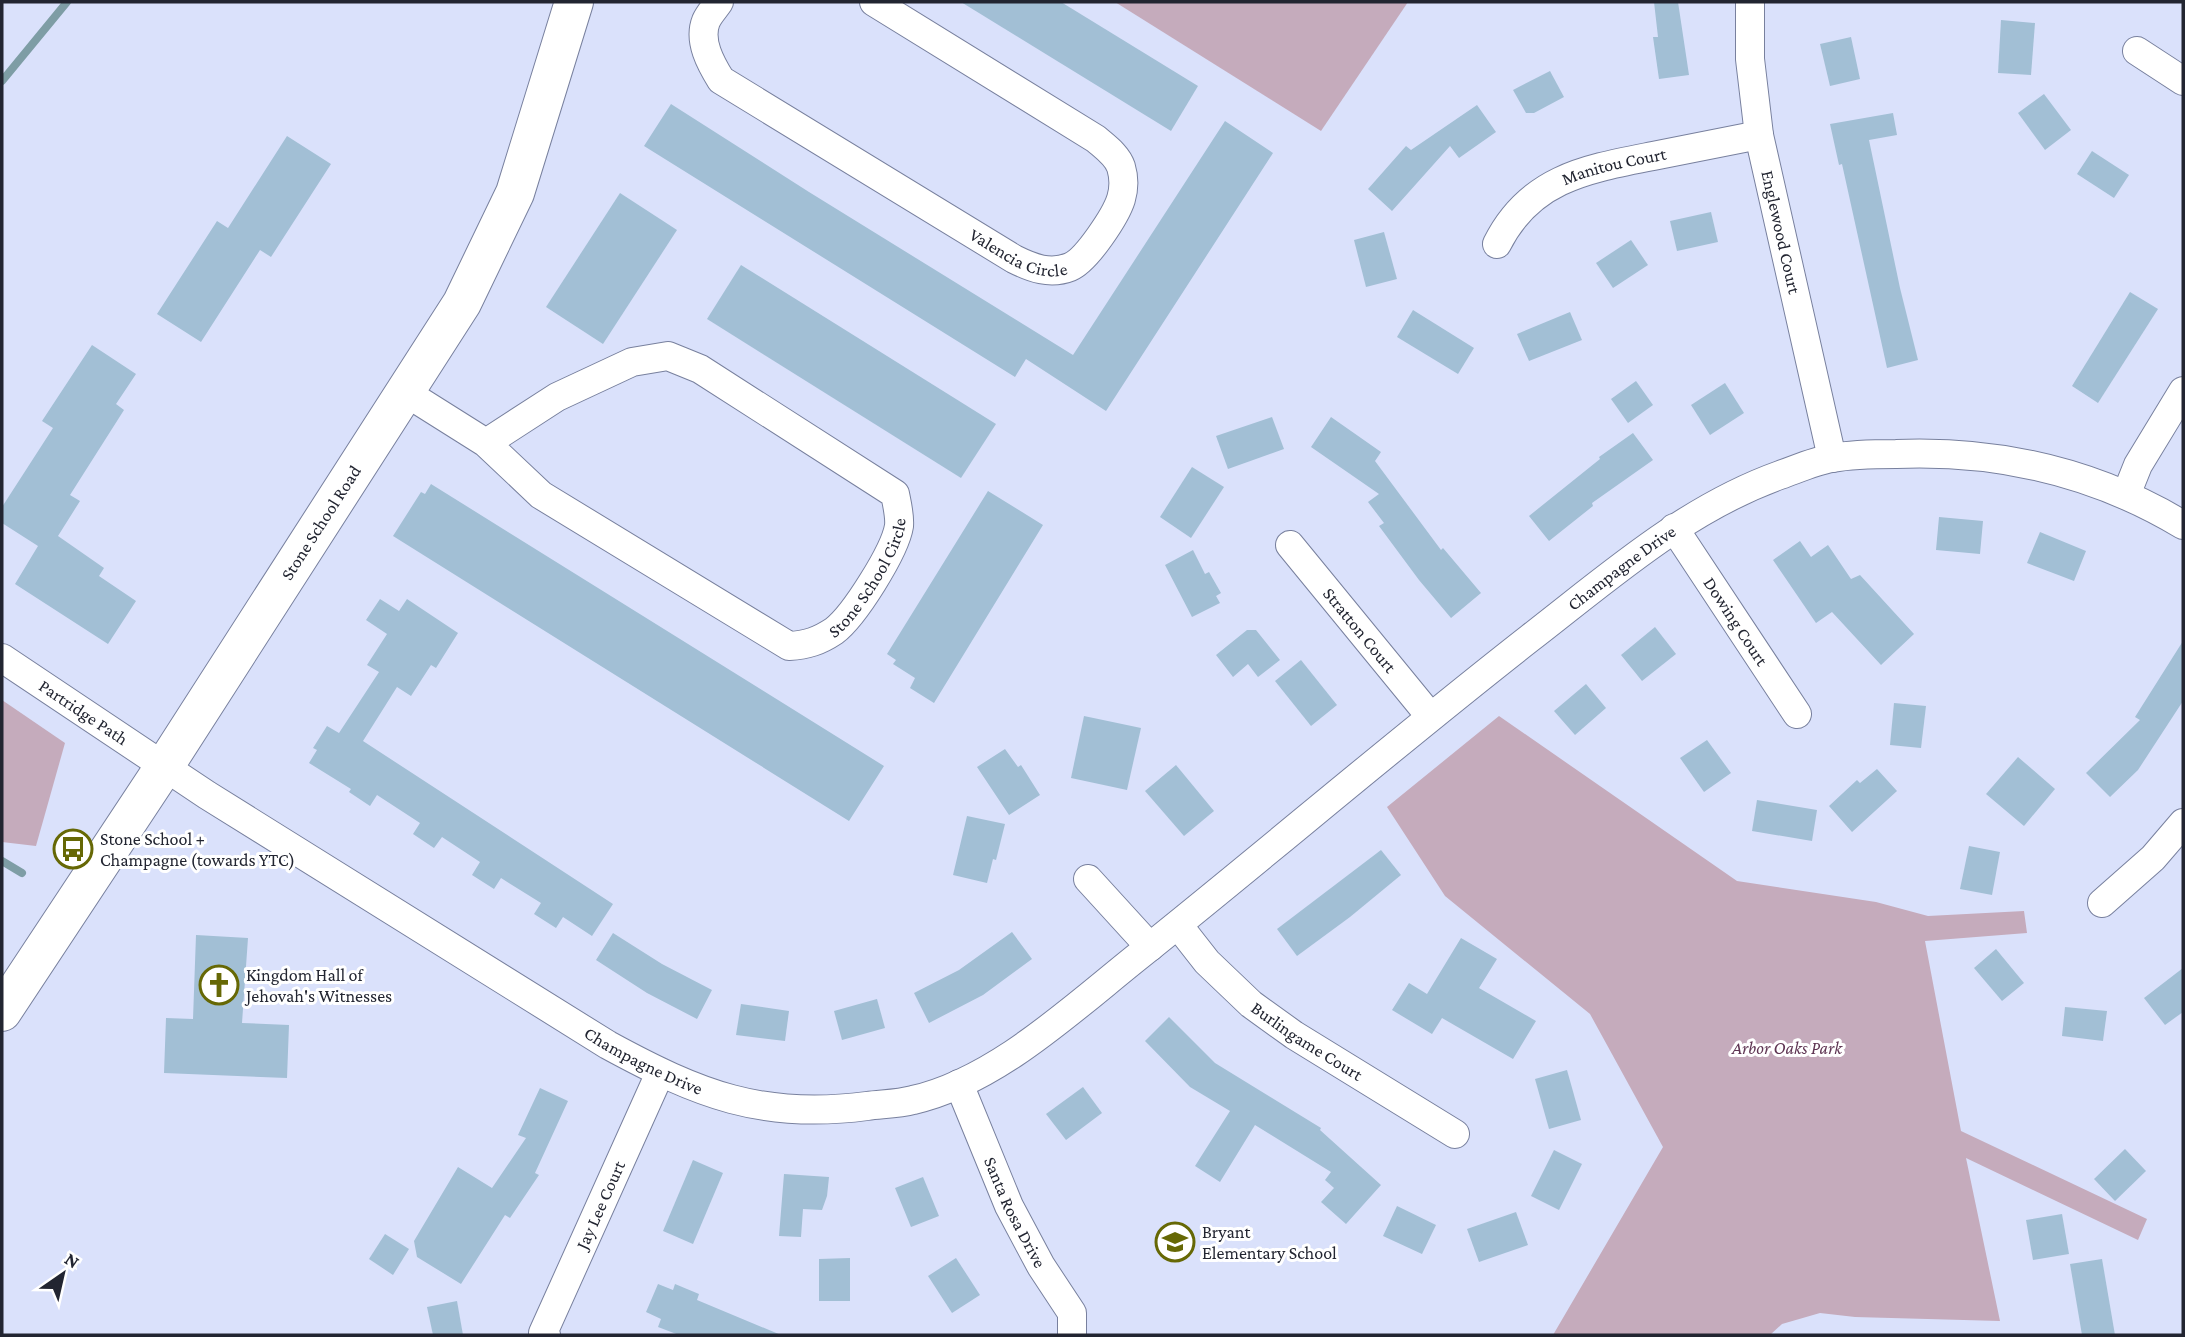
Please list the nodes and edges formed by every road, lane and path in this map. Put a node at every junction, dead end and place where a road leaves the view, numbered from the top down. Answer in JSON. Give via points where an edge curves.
{"nodes":[{"id":1,"x":575,"y":2,"type":"edge"},
{"id":2,"x":719,"y":2,"type":"edge"},
{"id":3,"x":874,"y":2,"type":"edge"},
{"id":4,"x":1750,"y":2,"type":"edge"},
{"id":5,"x":2137,"y":51,"type":"dead end"},
{"id":6,"x":2183,"y":81,"type":"edge"},
{"id":7,"x":1759,"y":135,"type":"junction"},
{"id":8,"x":1497,"y":244,"type":"dead end"},
{"id":9,"x":2183,"y":391,"type":"edge"},
{"id":10,"x":405,"y":392,"type":"junction"},
{"id":11,"x":486,"y":443,"type":"junction"},
{"id":12,"x":1832,"y":458,"type":"junction"},
{"id":13,"x":2126,"y":495,"type":"junction"},
{"id":14,"x":2183,"y":525,"type":"edge"},
{"id":15,"x":1674,"y":528,"type":"junction"},
{"id":16,"x":1290,"y":545,"type":"dead end"},
{"id":17,"x":2,"y":658,"type":"edge"},
{"id":18,"x":1797,"y":714,"type":"dead end"},
{"id":19,"x":1430,"y":716,"type":"junction"},
{"id":20,"x":164,"y":767,"type":"junction"},
{"id":21,"x":2183,"y":823,"type":"edge"},
{"id":22,"x":1088,"y":879,"type":"dead end"},
{"id":23,"x":2102,"y":903,"type":"dead end"},
{"id":24,"x":1178,"y":925,"type":"junction"},
{"id":25,"x":1150,"y":947,"type":"junction"},
{"id":26,"x":2,"y":1012,"type":"edge"},
{"id":27,"x":660,"y":1073,"type":"junction"},
{"id":28,"x":959,"y":1084,"type":"junction"},
{"id":29,"x":1455,"y":1133,"type":"dead end"},
{"id":30,"x":546,"y":1335,"type":"edge"},
{"id":31,"x":1072,"y":1335,"type":"edge"}],
"edges":[{"from":1,"to":10,"type":"main road","name":"Stone School Road","via":[[515,193],[462,303]]},
{"from":2,"to":3,"type":"street","name":"Valencia Circle","via":[[706,22],[705,42],[709,62],[721,80],[1034,269],[1072,267],[1088,255],[1124,187],[1121,166],[1112,153]]},
{"from":4,"to":7,"type":"street","name":"Englewood Court","via":[[1750,59]]},
{"from":5,"to":6,"type":"street"},
{"from":7,"to":8,"type":"street","name":"Manitou Court","via":[[1596,167],[1555,183],[1508,221]]},
{"from":7,"to":12,"type":"street","name":"Englewood Court"},
{"from":9,"to":13,"type":"street","via":[[2138,465]]},
{"from":10,"to":11,"type":"street","name":"Stone School Circle"},
{"from":10,"to":20,"type":"main road","name":"Stone School Road"},
{"from":11,"to":11,"type":"street","name":"Stone School Circle","via":[[541,495],[789,646],[812,644],[836,629],[890,552],[899,524],[895,494],[700,369],[668,356],[604,373]]},
{"from":12,"to":13,"type":"street","name":"Champagne Drive","via":[[1942,452],[1980,455],[2023,462]]},
{"from":12,"to":15,"type":"street","name":"Champagne Drive","via":[[1734,494]]},
{"from":13,"to":14,"type":"street","name":"Champagne Drive"},
{"from":15,"to":18,"type":"street","name":"Dowing Court"},
{"from":15,"to":19,"type":"street","name":"Champagne Drive"},
{"from":16,"to":19,"type":"street","name":"Stratton Court"},
{"from":17,"to":20,"type":"street","name":"Partridge Path"},
{"from":19,"to":24,"type":"street","name":"Champagne Drive"},
{"from":20,"to":26,"type":"main road","name":"Stone School Road"},
{"from":20,"to":27,"type":"street","name":"Champagne Drive","via":[[607,1045]]},
{"from":21,"to":23,"type":"street","via":[[2153,858]]},
{"from":22,"to":25,"type":"street"},
{"from":24,"to":25,"type":"street","name":"Champagne Drive"},
{"from":24,"to":29,"type":"street","name":"Burlingame Court","via":[[1251,1004]]},
{"from":25,"to":28,"type":"street","name":"Champagne Drive","via":[[1046,1030]]},
{"from":27,"to":28,"type":"street","name":"Champagne Drive","via":[[748,1105],[803,1111],[913,1100]]},
{"from":27,"to":30,"type":"street","name":"Jay Lee Court","via":[[542,1333]]},
{"from":28,"to":31,"type":"street","name":"Santa Rosa Drive","via":[[1009,1206],[1072,1313]]}]}
